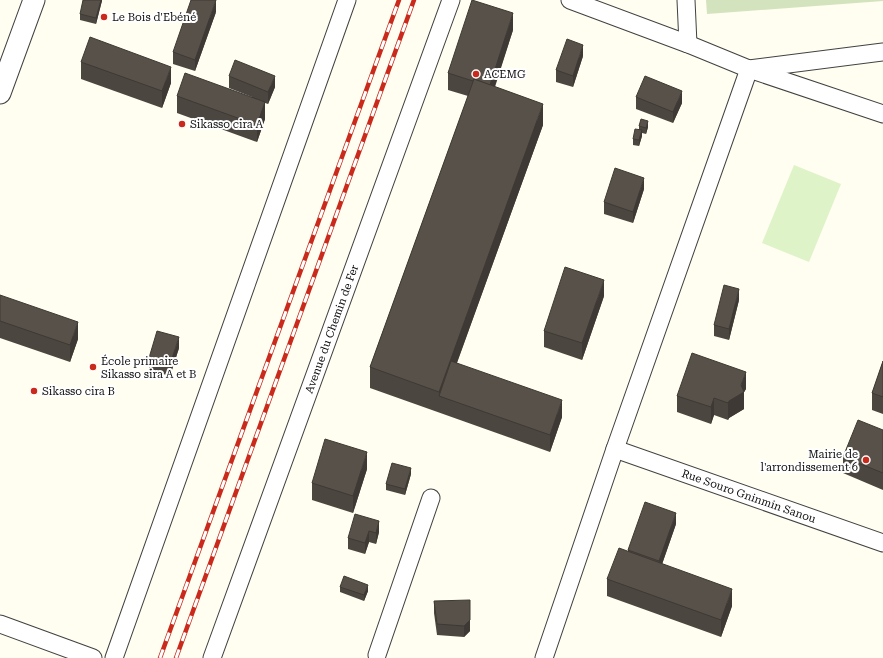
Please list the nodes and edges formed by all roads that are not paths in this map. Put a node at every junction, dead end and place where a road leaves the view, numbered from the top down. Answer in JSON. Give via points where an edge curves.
{"nodes":[{"id":1,"x":34,"y":0,"type":"edge"},
{"id":2,"x":347,"y":0,"type":"edge"},
{"id":3,"x":451,"y":0,"type":"edge"},
{"id":4,"x":570,"y":0,"type":"edge"},
{"id":5,"x":686,"y":0,"type":"edge"},
{"id":6,"x":688,"y":44,"type":"junction"},
{"id":7,"x":883,"y":52,"type":"edge"},
{"id":8,"x":749,"y":70,"type":"junction"},
{"id":9,"x":0,"y":93,"type":"edge"},
{"id":10,"x":883,"y":114,"type":"edge"},
{"id":11,"x":615,"y":449,"type":"junction"},
{"id":12,"x":431,"y":498,"type":"dead end"},
{"id":13,"x":883,"y":543,"type":"edge"},
{"id":14,"x":0,"y":624,"type":"edge"},
{"id":15,"x":379,"y":657,"type":"edge"},
{"id":16,"x":93,"y":658,"type":"edge"},
{"id":17,"x":114,"y":658,"type":"edge"},
{"id":18,"x":212,"y":658,"type":"edge"},
{"id":19,"x":544,"y":658,"type":"edge"}],
"edges":[{"from":1,"to":9,"type":"street"},
{"from":2,"to":17,"type":"street"},
{"from":3,"to":18,"type":"street","name":"Avenue du Chemin de Fer"},
{"from":4,"to":6,"type":"street"},
{"from":5,"to":6,"type":"street"},
{"from":6,"to":8,"type":"street"},
{"from":7,"to":8,"type":"street"},
{"from":8,"to":10,"type":"street"},
{"from":8,"to":11,"type":"street"},
{"from":11,"to":13,"type":"street","name":"Rue Souro Gninmin Sanou"},
{"from":11,"to":19,"type":"street"},
{"from":12,"to":15,"type":"street"},
{"from":14,"to":16,"type":"street"}]}
